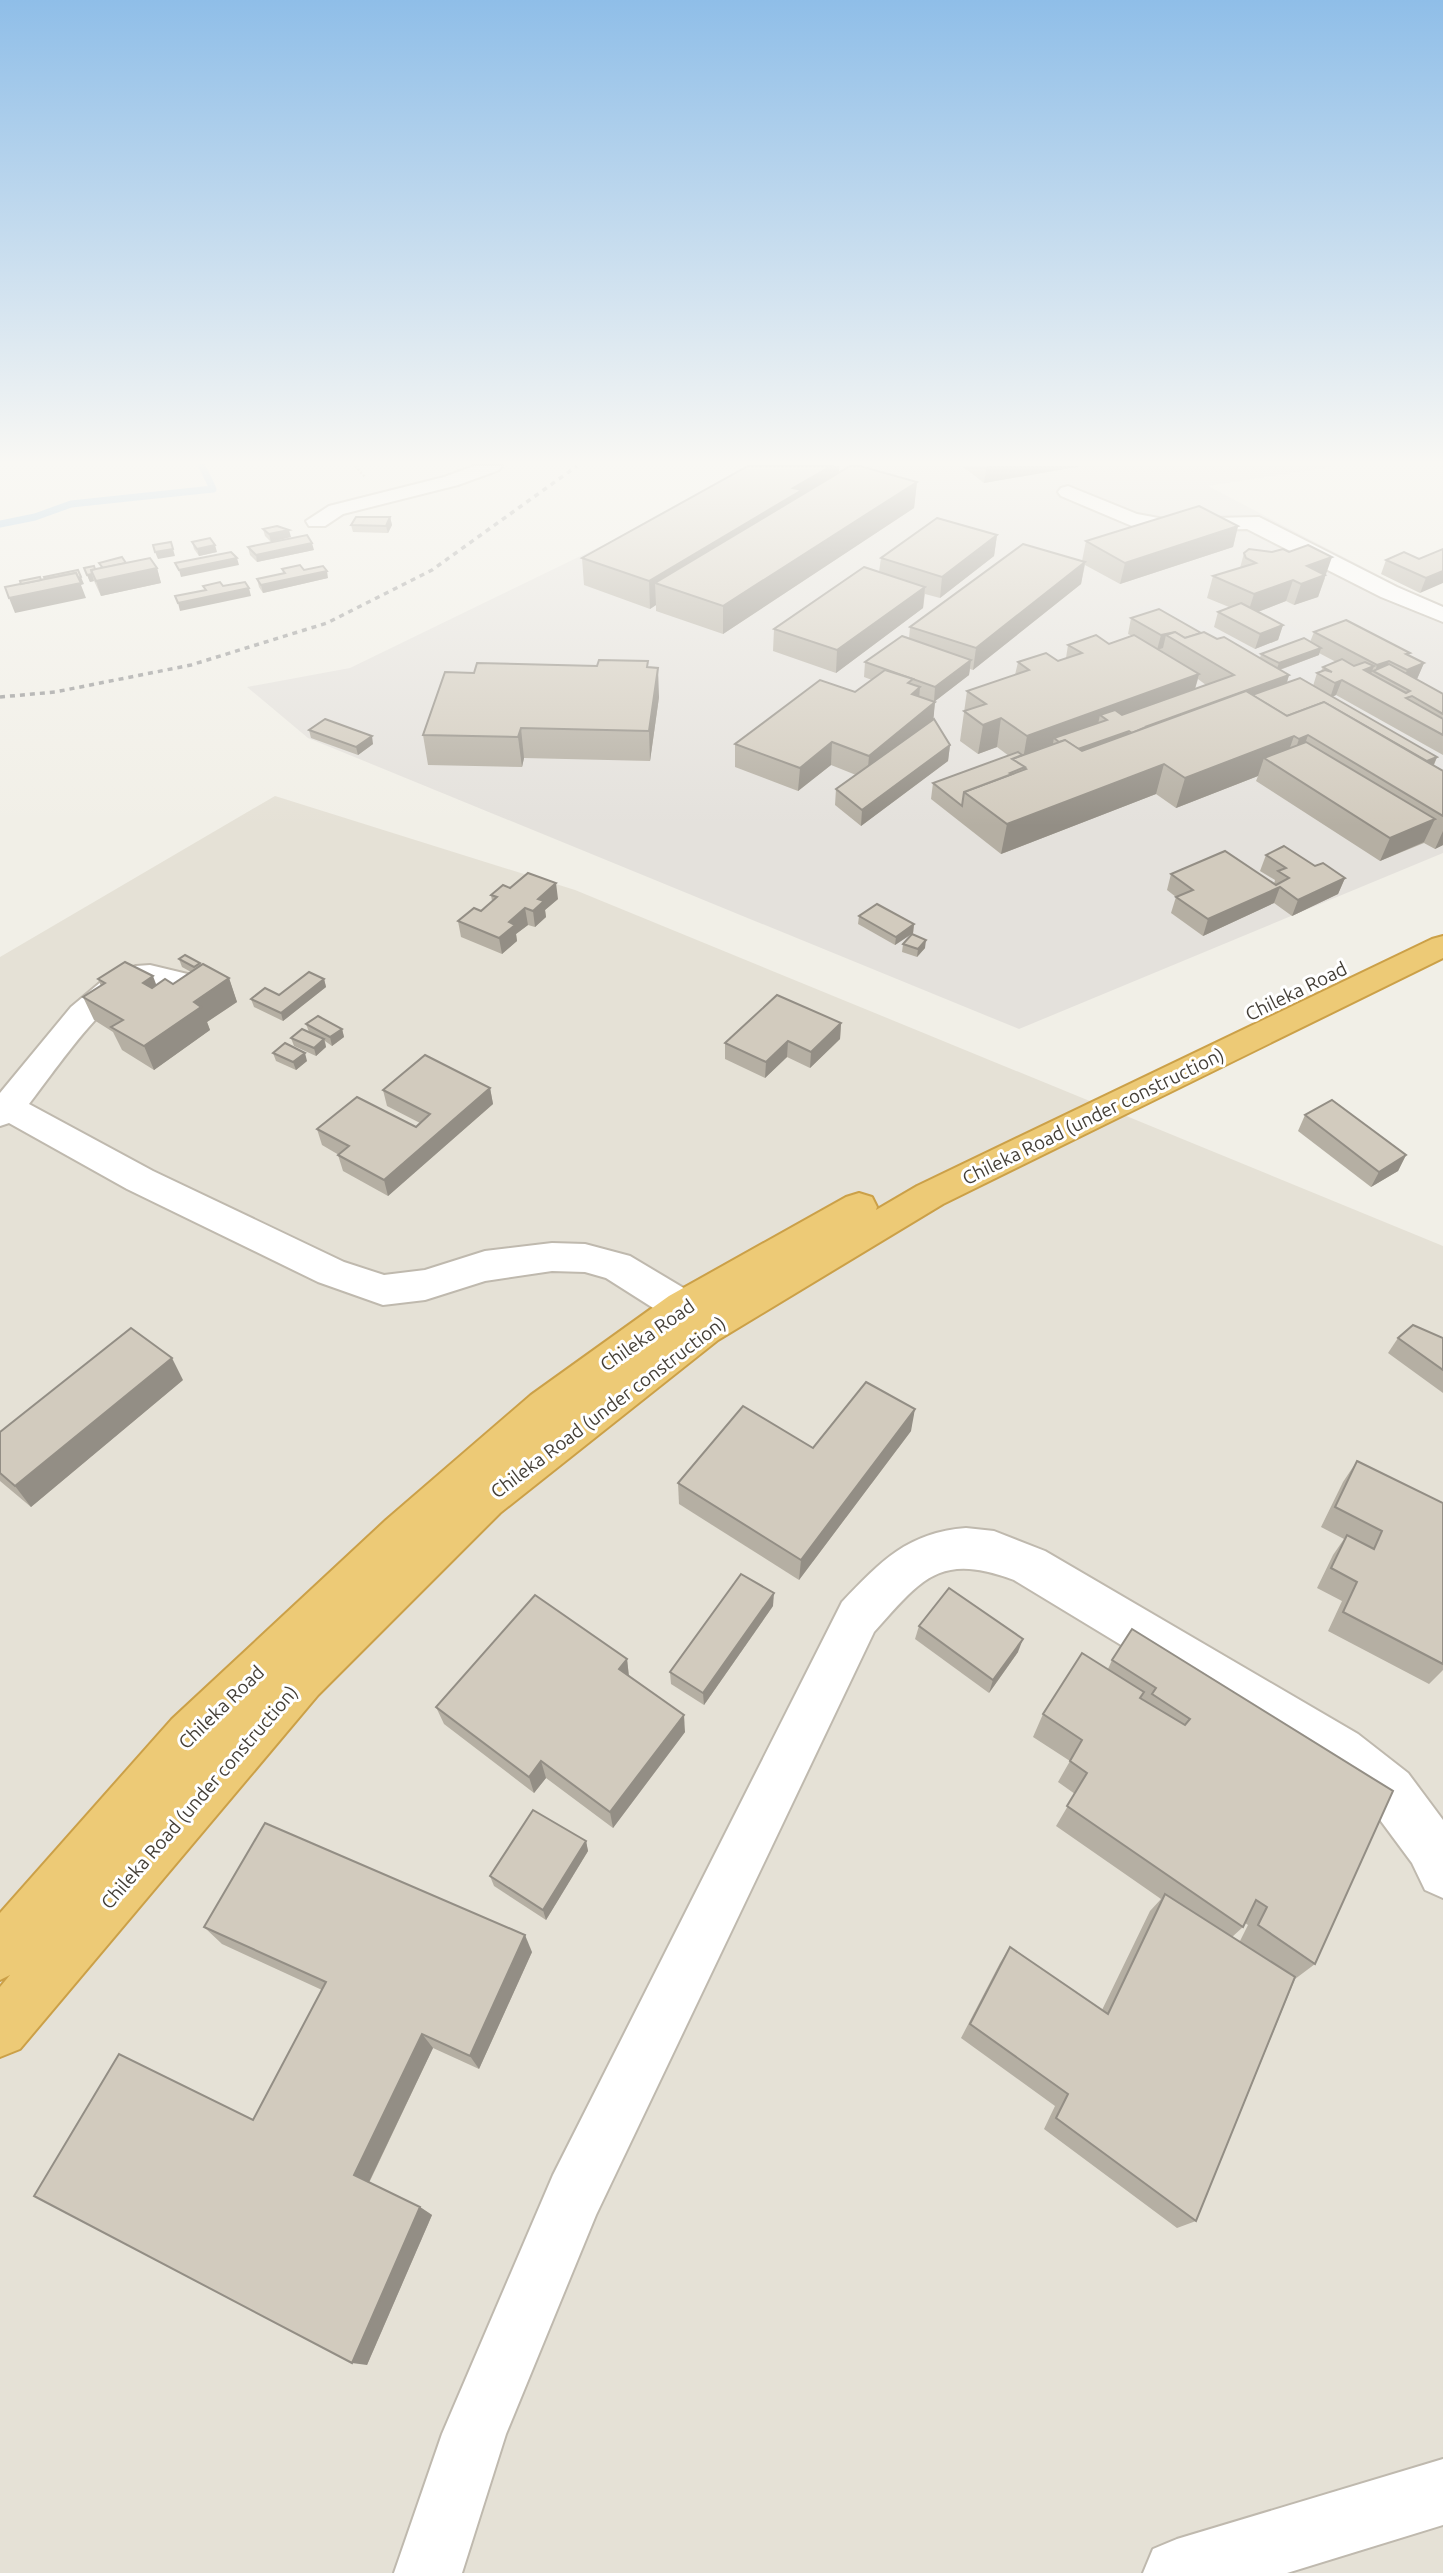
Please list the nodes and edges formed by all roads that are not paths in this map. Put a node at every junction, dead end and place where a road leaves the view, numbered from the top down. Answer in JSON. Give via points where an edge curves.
{"nodes":[{"id":1,"x":1377,"y":586,"type":"edge"},
{"id":2,"x":1443,"y":614,"type":"edge"},
{"id":3,"x":1443,"y":922,"type":"edge"},
{"id":4,"x":1443,"y":946,"type":"edge"},
{"id":5,"x":189,"y":984,"type":"edge"},
{"id":6,"x":4,"y":1110,"type":"edge"},
{"id":7,"x":684,"y":1307,"type":"junction"},
{"id":8,"x":1443,"y":1872,"type":"edge"},
{"id":9,"x":0,"y":1953,"type":"edge"},
{"id":10,"x":0,"y":2029,"type":"edge"},
{"id":11,"x":1443,"y":2492,"type":"edge"},
{"id":12,"x":429,"y":2573,"type":"edge"},
{"id":13,"x":1177,"y":2573,"type":"edge"}],
"edges":[{"from":1,"to":2,"type":"street"},
{"from":3,"to":7,"type":"highway","name":"Chileka Road","via":[[925,1169]]},
{"from":4,"to":10,"type":"highway","name":"Chileka Road (under construction)","via":[[930,1195],[704,1329],[485,1500],[301,1679]]},
{"from":5,"to":6,"type":"street","via":[[155,975],[134,976],[117,984],[69,1031]]},
{"from":6,"to":7,"type":"street","via":[[331,1272],[383,1290],[425,1285],[485,1266],[552,1257],[584,1258],[617,1266]]},
{"from":7,"to":9,"type":"highway","name":"Chileka Road","via":[[546,1407],[402,1534],[189,1736]]},
{"from":8,"to":12,"type":"street","via":[[1430,1845],[1390,1791],[1341,1751],[1030,1565],[989,1550],[946,1548],[908,1565],[858,1617],[575,2196],[474,2434]]},
{"from":11,"to":13,"type":"street"}]}
